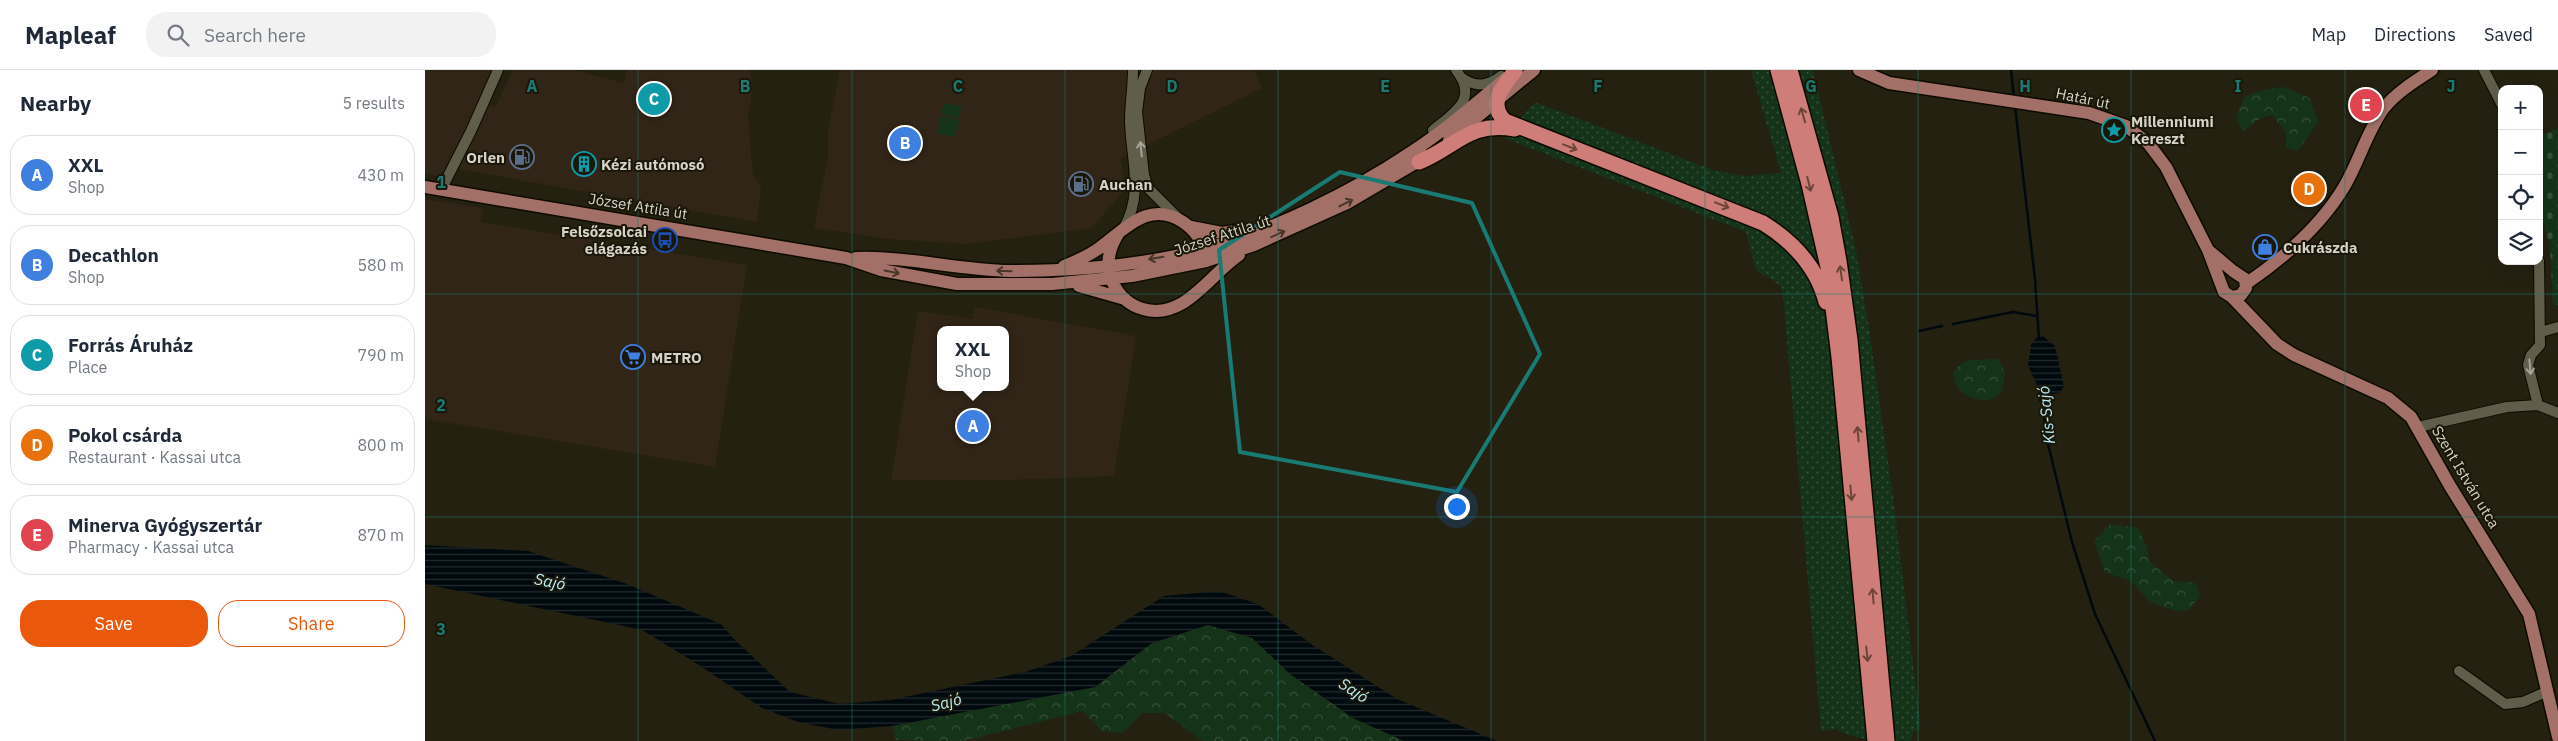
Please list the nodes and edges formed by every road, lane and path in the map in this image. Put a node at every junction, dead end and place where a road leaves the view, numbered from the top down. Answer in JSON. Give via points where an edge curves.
{"nodes":[{"id":1,"x":498,"y":70,"type":"edge"},
{"id":2,"x":1133,"y":70,"type":"edge"},
{"id":3,"x":1147,"y":70,"type":"edge"},
{"id":4,"x":1513,"y":70,"type":"edge"},
{"id":5,"x":1534,"y":70,"type":"edge"},
{"id":6,"x":1778,"y":70,"type":"edge"},
{"id":7,"x":1791,"y":70,"type":"edge"},
{"id":8,"x":1859,"y":70,"type":"edge"},
{"id":9,"x":2432,"y":70,"type":"edge"},
{"id":10,"x":2484,"y":70,"type":"edge"},
{"id":11,"x":1459,"y":74,"type":"edge"},
{"id":12,"x":2498,"y":97,"type":"edge"},
{"id":13,"x":1497,"y":102,"type":"junction"},
{"id":14,"x":1524,"y":130,"type":"junction"},
{"id":15,"x":1415,"y":158,"type":"junction"},
{"id":16,"x":425,"y":187,"type":"edge"},
{"id":17,"x":441,"y":190,"type":"junction"},
{"id":18,"x":1288,"y":218,"type":"junction"},
{"id":19,"x":1179,"y":219,"type":"junction"},
{"id":20,"x":1190,"y":227,"type":"junction"},
{"id":21,"x":1121,"y":231,"type":"junction"},
{"id":22,"x":1254,"y":245,"type":"junction"},
{"id":23,"x":2208,"y":250,"type":"junction"},
{"id":24,"x":1205,"y":255,"type":"junction"},
{"id":25,"x":846,"y":258,"type":"junction"},
{"id":26,"x":1108,"y":265,"type":"junction"},
{"id":27,"x":2539,"y":265,"type":"edge"},
{"id":28,"x":1053,"y":270,"type":"junction"},
{"id":29,"x":1111,"y":279,"type":"junction"},
{"id":30,"x":2221,"y":282,"type":"junction"},
{"id":31,"x":2239,"y":283,"type":"junction"},
{"id":32,"x":1052,"y":284,"type":"junction"},
{"id":33,"x":1198,"y":290,"type":"junction"},
{"id":34,"x":1125,"y":299,"type":"junction"},
{"id":35,"x":2558,"y":327,"type":"edge"},
{"id":36,"x":2541,"y":332,"type":"junction"},
{"id":37,"x":1839,"y":357,"type":"junction"},
{"id":38,"x":2538,"y":405,"type":"junction"},
{"id":39,"x":2558,"y":413,"type":"edge"},
{"id":40,"x":2417,"y":427,"type":"junction"},
{"id":41,"x":2459,"y":670,"type":"dead end"},
{"id":42,"x":2548,"y":691,"type":"junction"},
{"id":43,"x":2558,"y":736,"type":"edge"},
{"id":44,"x":1881,"y":737,"type":"edge"}],
"edges":[{"from":1,"to":17,"type":"street"},
{"from":2,"to":21,"type":"street","via":[[1130,124],[1136,197]]},
{"from":19,"to":3,"type":"street","one_way":true,"via":[[1148,188],[1144,174],[1137,112],[1140,88]]},
{"from":4,"to":11,"type":"street","via":[[1485,85],[1473,84]]},
{"from":4,"to":13,"type":"highway","via":[[1499,90]]},
{"from":4,"to":15,"type":"main road","name":"József Attila út"},
{"from":5,"to":13,"type":"main road","name":"József Attila út"},
{"from":6,"to":37,"type":"highway","one_way":true,"via":[[1828,266]]},
{"from":44,"to":7,"type":"highway","one_way":true,"via":[[1850,340],[1831,217]]},
{"from":8,"to":23,"type":"main road","name":"Határ út","via":[[1889,83],[2071,110],[2126,126],[2148,143],[2166,167]]},
{"from":9,"to":31,"type":"main road","via":[[2405,88],[2385,108],[2354,169],[2311,232],[2266,270]]},
{"from":10,"to":12,"type":"street"},
{"from":11,"to":15,"type":"street","via":[[1466,92],[1460,107],[1416,144]]},
{"from":13,"to":14,"type":"highway","via":[[1501,118]]},
{"from":13,"to":15,"type":"main road","name":"József Attila út"},
{"from":14,"to":15,"type":"highway","via":[[1498,126],[1479,129]]},
{"from":14,"to":37,"type":"highway","one_way":true,"via":[[1749,215],[1775,230],[1805,259],[1819,281]]},
{"from":15,"to":18,"type":"main road","name":"József Attila út"},
{"from":22,"to":15,"type":"main road","name":"József Attila út","one_way":true,"via":[[1347,203]]},
{"from":16,"to":17,"type":"main road","name":"József Attila út"},
{"from":17,"to":25,"type":"main road","name":"József Attila út"},
{"from":18,"to":20,"type":"main road","via":[[1231,233]]},
{"from":18,"to":24,"type":"main road","name":"József Attila út"},
{"from":19,"to":20,"type":"main road"},
{"from":19,"to":21,"type":"main road","via":[[1152,214],[1134,220]]},
{"from":20,"to":24,"type":"main road","via":[[1201,239]]},
{"from":21,"to":26,"type":"main road","via":[[1111,247]]},
{"from":21,"to":28,"type":"main road","via":[[1100,248]]},
{"from":22,"to":24,"type":"main road","name":"József Attila út"},
{"from":22,"to":33,"type":"main road","via":[[1224,265]]},
{"from":23,"to":30,"type":"main road","name":"Határ út"},
{"from":23,"to":31,"type":"main road"},
{"from":24,"to":26,"type":"main road","name":"József Attila út","one_way":true},
{"from":24,"to":29,"type":"main road","name":"József Attila út"},
{"from":24,"to":33,"type":"main road","via":[[1205,275]]},
{"from":28,"to":25,"type":"main road","name":"József Attila út","one_way":true,"via":[[971,270],[882,257]]},
{"from":25,"to":32,"type":"main road","name":"József Attila út","one_way":true,"via":[[881,270],[957,284]]},
{"from":26,"to":28,"type":"main road","name":"József Attila út"},
{"from":26,"to":29,"type":"main road"},
{"from":27,"to":36,"type":"street"},
{"from":29,"to":32,"type":"main road","name":"József Attila út"},
{"from":29,"to":34,"type":"main road"},
{"from":30,"to":31,"type":"main road","via":[[2226,275]]},
{"from":30,"to":31,"type":"main road","name":"Határ út","via":[[2223,292]]},
{"from":31,"to":40,"type":"main road","name":"Szent István utca","via":[[2247,313],[2277,344],[2388,398],[2411,417]]},
{"from":32,"to":34,"type":"main road","via":[[1084,287]]},
{"from":33,"to":34,"type":"main road","via":[[1183,304],[1166,311],[1139,308]]},
{"from":35,"to":36,"type":"street"},
{"from":36,"to":38,"type":"street","one_way":true,"via":[[2538,349],[2529,360]]},
{"from":37,"to":44,"type":"highway","one_way":true},
{"from":38,"to":39,"type":"street"},
{"from":38,"to":40,"type":"street","via":[[2507,407]]},
{"from":40,"to":42,"type":"main road","name":"Szent István utca","via":[[2529,614]]},
{"from":41,"to":42,"type":"street","via":[[2505,704],[2523,702]]},
{"from":42,"to":43,"type":"main road","name":"Szent István utca"}]}
